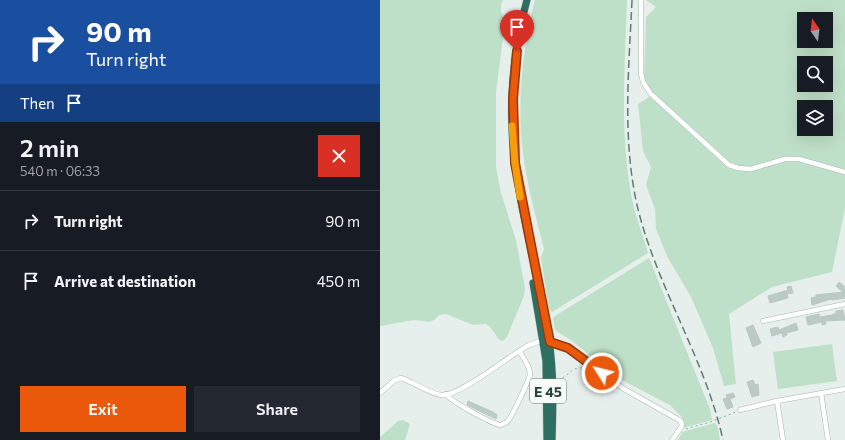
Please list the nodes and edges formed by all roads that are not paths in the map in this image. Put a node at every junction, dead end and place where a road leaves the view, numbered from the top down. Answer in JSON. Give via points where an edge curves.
{"nodes":[{"id":1,"x":523,"y":0,"type":"edge"},
{"id":2,"x":527,"y":0,"type":"edge"},
{"id":3,"x":641,"y":0,"type":"edge"},
{"id":4,"x":845,"y":172,"type":"edge"},
{"id":5,"x":845,"y":304,"type":"edge"},
{"id":6,"x":762,"y":321,"type":"dead end"},
{"id":7,"x":547,"y":342,"type":"junction"},
{"id":8,"x":519,"y":351,"type":"junction"},
{"id":9,"x":845,"y":389,"type":"edge"},
{"id":10,"x":380,"y":393,"type":"edge"},
{"id":11,"x":821,"y":393,"type":"junction"},
{"id":12,"x":446,"y":394,"type":"junction"},
{"id":13,"x":777,"y":401,"type":"junction"},
{"id":14,"x":740,"y":410,"type":"road end"},
{"id":15,"x":547,"y":440,"type":"edge"},
{"id":16,"x":552,"y":440,"type":"edge"},
{"id":17,"x":672,"y":440,"type":"edge"},
{"id":18,"x":783,"y":440,"type":"edge"},
{"id":19,"x":828,"y":440,"type":"edge"}],
"edges":[{"from":1,"to":7,"type":"highway","number":"E 45","via":[[510,76],[509,143],[514,186]]},
{"from":2,"to":7,"type":"highway","number":"E 45","via":[[514,76],[513,142],[518,184]]},
{"from":3,"to":4,"type":"street","via":[[643,82],[651,94],[720,159],[738,168],[751,168],[785,159],[800,158]]},
{"from":5,"to":6,"type":"street"},
{"from":7,"to":8,"type":"street","via":[[529,345]]},
{"from":7,"to":15,"type":"highway","number":"E 45"},
{"from":7,"to":16,"type":"highway","number":"E 45","via":[[553,382]]},
{"from":7,"to":17,"type":"street","via":[[568,348],[624,389],[681,421],[682,426]]},
{"from":8,"to":12,"type":"street","via":[[460,389]]},
{"from":8,"to":12,"type":"street","via":[[529,368],[530,376],[514,411],[506,422],[498,424],[461,406],[449,399]]},
{"from":9,"to":11,"type":"street"},
{"from":10,"to":12,"type":"street","via":[[401,378],[438,394]]},
{"from":11,"to":13,"type":"street"},
{"from":11,"to":19,"type":"street"},
{"from":13,"to":14,"type":"street"},
{"from":13,"to":18,"type":"street"}]}
